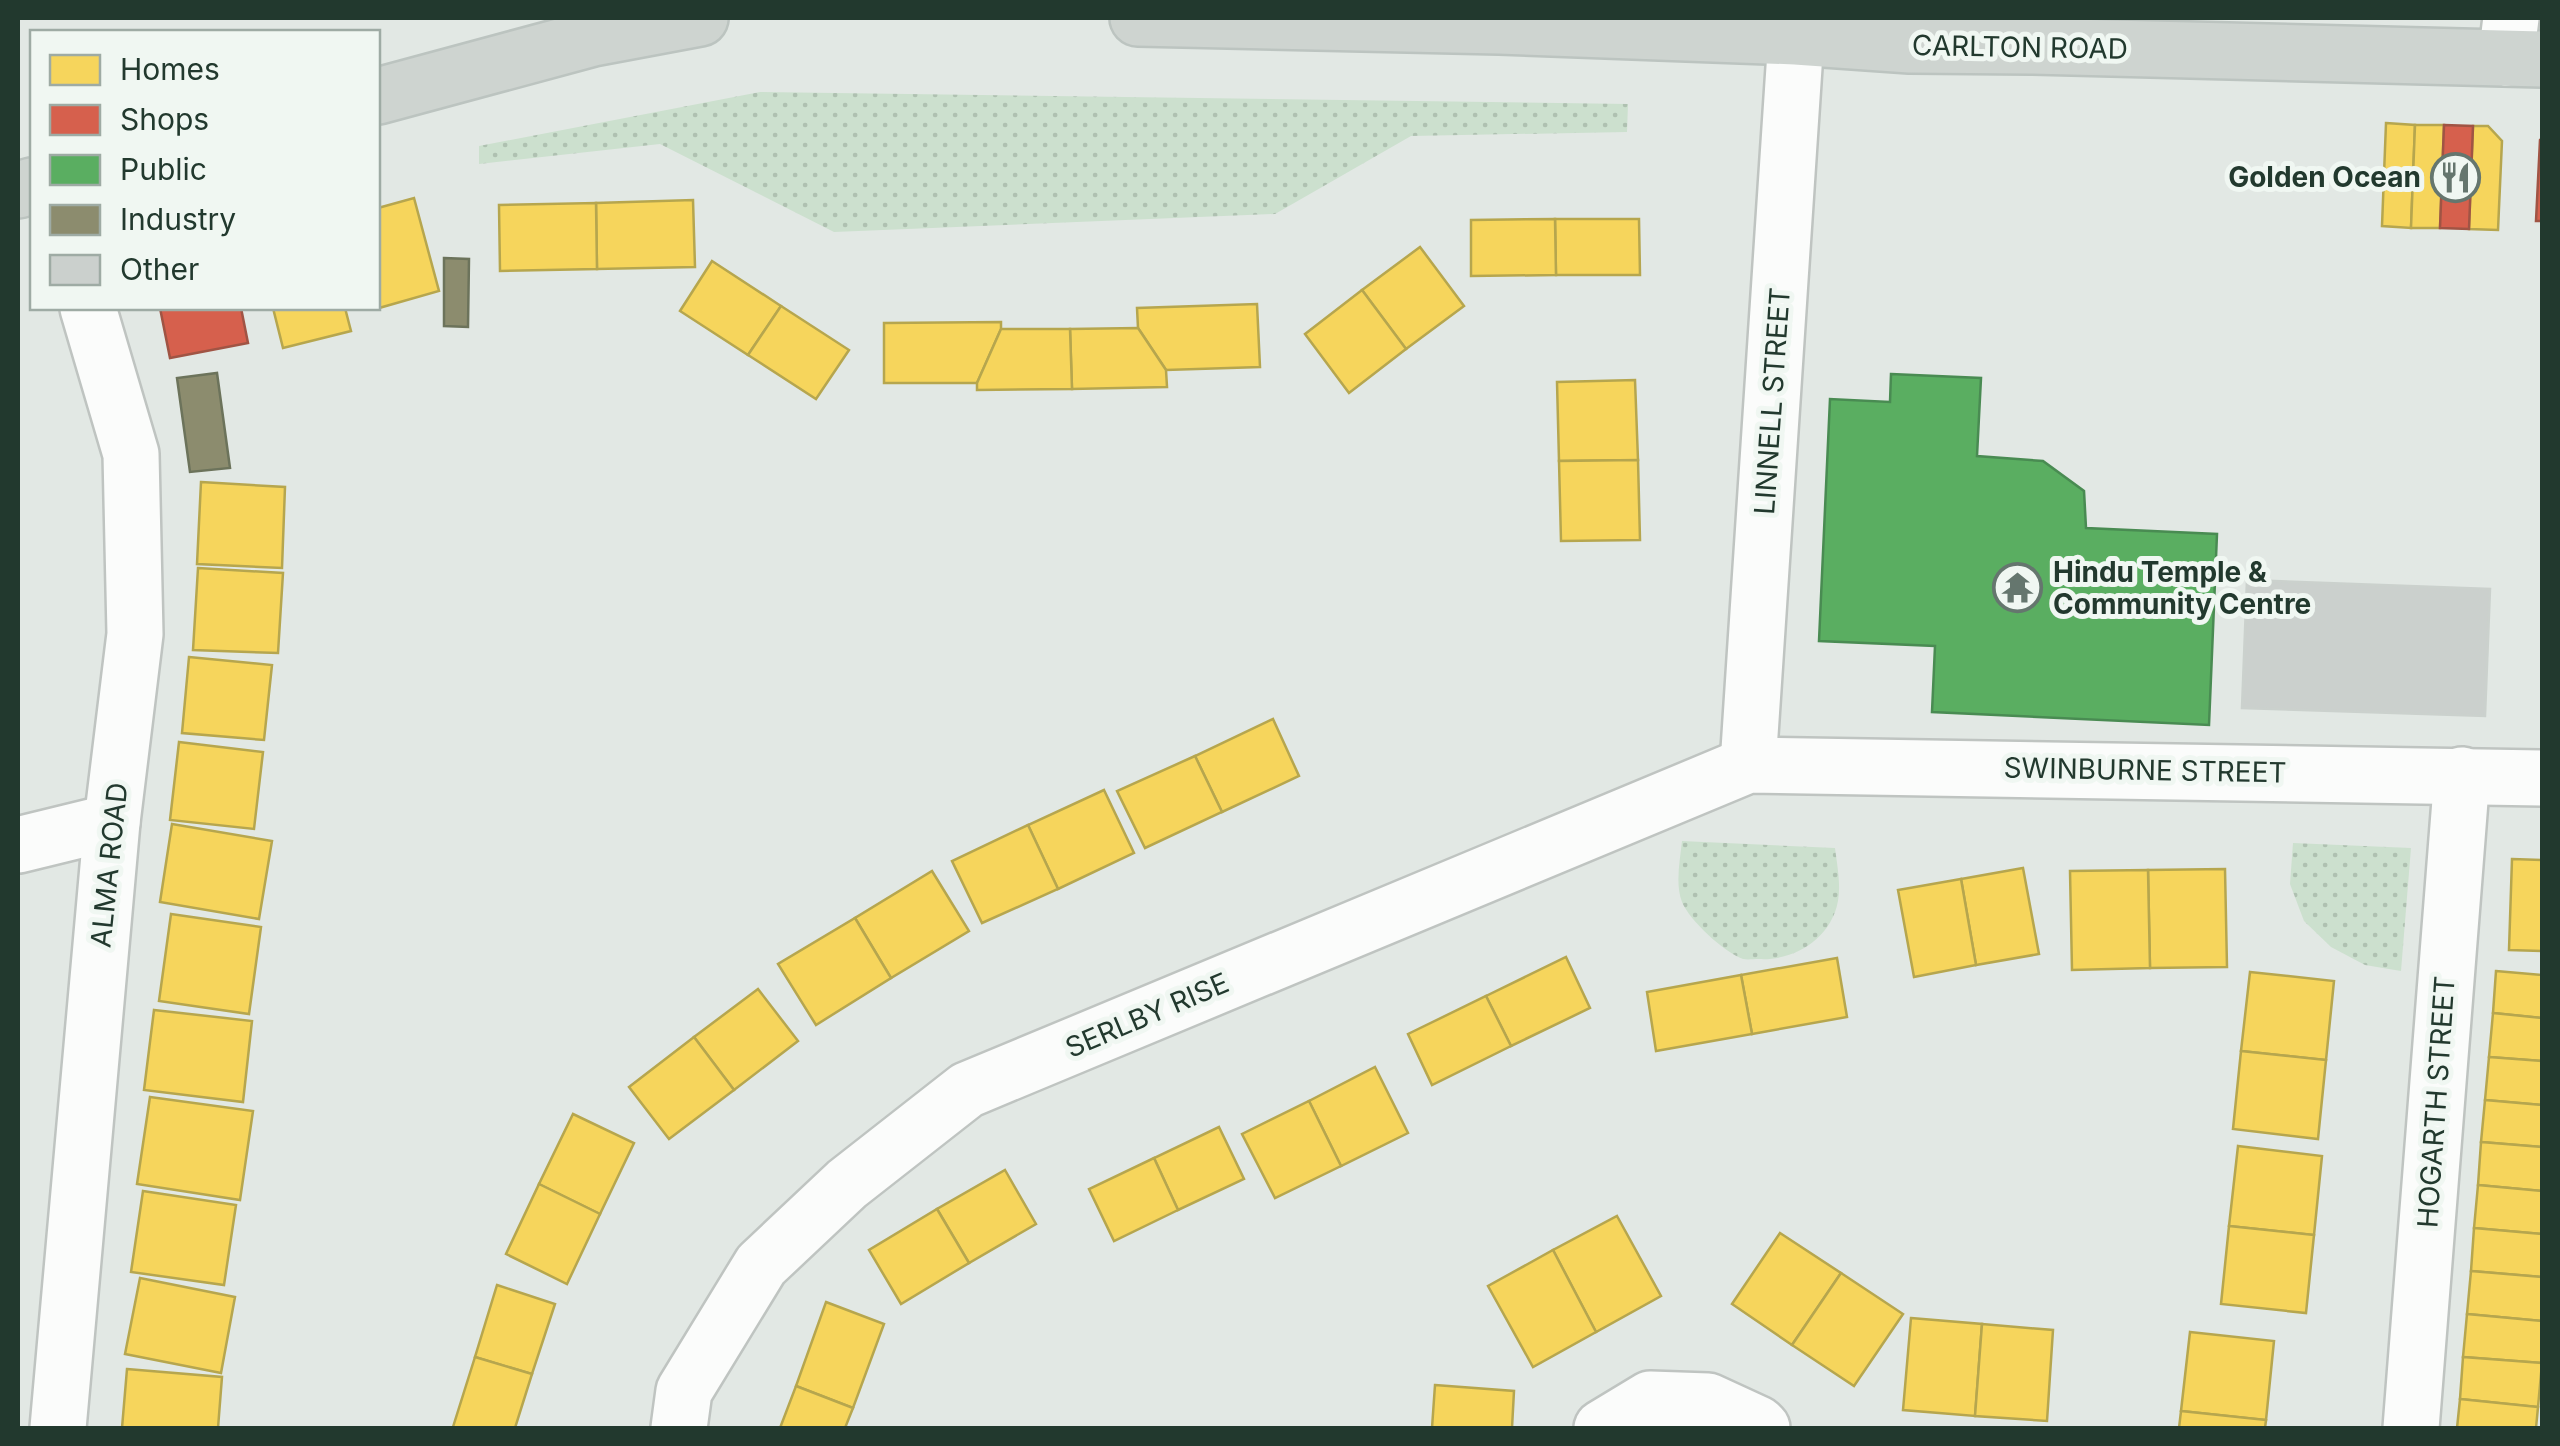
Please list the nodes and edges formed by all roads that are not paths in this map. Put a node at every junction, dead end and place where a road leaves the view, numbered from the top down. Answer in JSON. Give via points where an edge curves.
{"nodes":[{"id":1,"x":700,"y":18,"type":"edge"},
{"id":2,"x":1138,"y":18,"type":"edge"},
{"id":3,"x":1499,"y":22,"type":"edge"},
{"id":4,"x":1910,"y":32,"type":"edge"},
{"id":5,"x":1796,"y":37,"type":"junction"},
{"id":6,"x":2520,"y":44,"type":"edge"},
{"id":7,"x":380,"y":95,"type":"edge"},
{"id":8,"x":89,"y":310,"type":"edge"},
{"id":9,"x":1748,"y":764,"type":"junction"},
{"id":10,"x":2462,"y":775,"type":"junction"},
{"id":11,"x":2542,"y":778,"type":"edge"},
{"id":12,"x":112,"y":822,"type":"junction"},
{"id":13,"x":18,"y":845,"type":"edge"},
{"id":14,"x":58,"y":1428,"type":"edge"},
{"id":15,"x":678,"y":1428,"type":"edge"},
{"id":16,"x":1602,"y":1428,"type":"edge"},
{"id":17,"x":1762,"y":1428,"type":"edge"},
{"id":18,"x":2411,"y":1428,"type":"edge"}],
"edges":[{"from":1,"to":7,"type":"main road","via":[[593,38]]},
{"from":2,"to":3,"type":"main road","name":"CARLTON ROAD"},
{"from":3,"to":5,"type":"main road","name":"CARLTON ROAD"},
{"from":4,"to":5,"type":"main road","name":"CARLTON ROAD"},
{"from":4,"to":6,"type":"main road","name":"CARLTON ROAD","via":[[2049,46]]},
{"from":5,"to":9,"type":"street","name":"LINNELL STREET"},
{"from":8,"to":12,"type":"street","name":"ALMA ROAD","via":[[131,454],[135,634]]},
{"from":9,"to":10,"type":"street","name":"SWINBURNE STREET"},
{"from":9,"to":15,"type":"street","name":"SERLBY RISE","via":[[967,1090],[847,1184],[762,1264],[684,1391]]},
{"from":10,"to":11,"type":"street","name":"SWINBURNE STREET"},
{"from":10,"to":18,"type":"street","name":"HOGARTH STREET"},
{"from":12,"to":13,"type":"street"},
{"from":12,"to":14,"type":"street","name":"ALMA ROAD"},
{"from":16,"to":17,"type":"street","via":[[1650,1398],[1708,1401]]}]}
